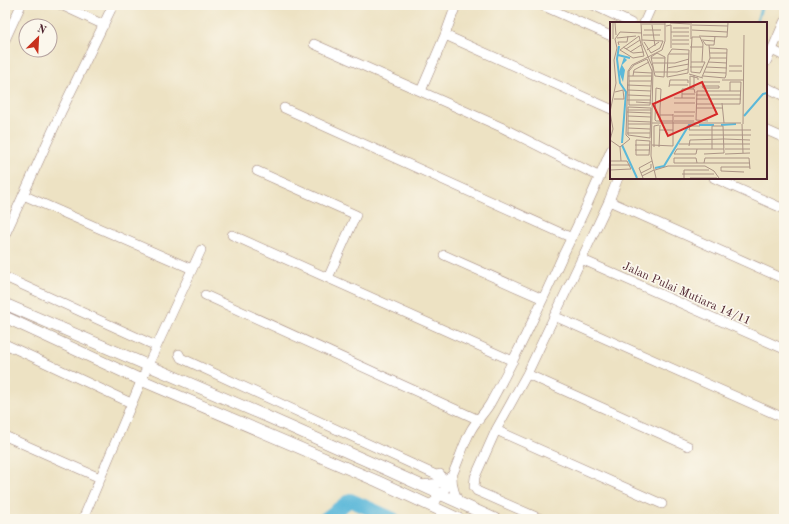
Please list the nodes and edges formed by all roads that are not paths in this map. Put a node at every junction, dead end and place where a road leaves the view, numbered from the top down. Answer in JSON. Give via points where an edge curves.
{"nodes":[{"id":1,"x":22,"y":5,"type":"edge"},
{"id":2,"x":61,"y":5,"type":"edge"},
{"id":3,"x":113,"y":5,"type":"edge"},
{"id":4,"x":456,"y":5,"type":"edge"},
{"id":5,"x":542,"y":5,"type":"edge"},
{"id":6,"x":593,"y":5,"type":"edge"},
{"id":7,"x":652,"y":5,"type":"edge"},
{"id":8,"x":629,"y":22,"type":"edge"},
{"id":9,"x":644,"y":22,"type":"edge"},
{"id":10,"x":784,"y":22,"type":"edge"},
{"id":11,"x":104,"y":25,"type":"junction"},
{"id":12,"x":445,"y":35,"type":"junction"},
{"id":13,"x":610,"y":36,"type":"edge"},
{"id":14,"x":5,"y":40,"type":"edge"},
{"id":15,"x":314,"y":44,"type":"dead end"},
{"id":16,"x":772,"y":50,"type":"junction"},
{"id":17,"x":784,"y":56,"type":"edge"},
{"id":18,"x":767,"y":60,"type":"edge"},
{"id":19,"x":767,"y":88,"type":"edge"},
{"id":20,"x":421,"y":91,"type":"junction"},
{"id":21,"x":784,"y":96,"type":"edge"},
{"id":22,"x":284,"y":108,"type":"dead end"},
{"id":23,"x":610,"y":109,"type":"edge"},
{"id":24,"x":767,"y":130,"type":"edge"},
{"id":25,"x":784,"y":138,"type":"edge"},
{"id":26,"x":610,"y":152,"type":"edge"},
{"id":27,"x":257,"y":171,"type":"dead end"},
{"id":28,"x":600,"y":177,"type":"junction"},
{"id":29,"x":618,"y":179,"type":"edge"},
{"id":30,"x":716,"y":179,"type":"edge"},
{"id":31,"x":23,"y":195,"type":"junction"},
{"id":32,"x":609,"y":200,"type":"junction"},
{"id":33,"x":784,"y":209,"type":"edge"},
{"id":34,"x":5,"y":235,"type":"edge"},
{"id":35,"x":232,"y":235,"type":"dead end"},
{"id":36,"x":572,"y":238,"type":"junction"},
{"id":37,"x":201,"y":250,"type":"dead end"},
{"id":38,"x":444,"y":255,"type":"dead end"},
{"id":39,"x":581,"y":259,"type":"junction"},
{"id":40,"x":192,"y":269,"type":"junction"},
{"id":41,"x":5,"y":277,"type":"edge"},
{"id":42,"x":328,"y":278,"type":"junction"},
{"id":43,"x":784,"y":279,"type":"edge"},
{"id":44,"x":205,"y":296,"type":"dead end"},
{"id":45,"x":543,"y":299,"type":"junction"},
{"id":46,"x":5,"y":304,"type":"edge"},
{"id":47,"x":554,"y":316,"type":"junction"},
{"id":48,"x":5,"y":317,"type":"edge"},
{"id":49,"x":5,"y":344,"type":"edge"},
{"id":50,"x":156,"y":346,"type":"junction"},
{"id":51,"x":784,"y":349,"type":"edge"},
{"id":52,"x":179,"y":354,"type":"dead end"},
{"id":53,"x":513,"y":361,"type":"junction"},
{"id":54,"x":148,"y":365,"type":"junction"},
{"id":55,"x":526,"y":374,"type":"junction"},
{"id":56,"x":141,"y":380,"type":"junction"},
{"id":57,"x":132,"y":403,"type":"junction"},
{"id":58,"x":784,"y":418,"type":"edge"},
{"id":59,"x":479,"y":420,"type":"junction"},
{"id":60,"x":496,"y":430,"type":"junction"},
{"id":61,"x":5,"y":436,"type":"edge"},
{"id":62,"x":688,"y":446,"type":"dead end"},
{"id":63,"x":440,"y":474,"type":"dead end"},
{"id":64,"x":452,"y":475,"type":"junction"},
{"id":65,"x":100,"y":478,"type":"junction"},
{"id":66,"x":421,"y":485,"type":"junction"},
{"id":67,"x":442,"y":494,"type":"junction"},
{"id":68,"x":459,"y":502,"type":"junction"},
{"id":69,"x":662,"y":504,"type":"dead end"},
{"id":70,"x":429,"y":505,"type":"junction"},
{"id":71,"x":83,"y":519,"type":"edge"},
{"id":72,"x":459,"y":519,"type":"edge"},
{"id":73,"x":495,"y":519,"type":"edge"},
{"id":74,"x":541,"y":519,"type":"edge"}],
"edges":[{"from":1,"to":14,"type":"street"},
{"from":2,"to":11,"type":"street"},
{"from":3,"to":11,"type":"street"},
{"from":4,"to":12,"type":"street"},
{"from":5,"to":13,"type":"street"},
{"from":6,"to":8,"type":"street"},
{"from":7,"to":9,"type":"street"},
{"from":10,"to":16,"type":"street"},
{"from":11,"to":31,"type":"street"},
{"from":12,"to":20,"type":"street"},
{"from":12,"to":23,"type":"street"},
{"from":15,"to":20,"type":"street"},
{"from":16,"to":17,"type":"street"},
{"from":16,"to":18,"type":"street"},
{"from":19,"to":21,"type":"street"},
{"from":20,"to":28,"type":"street","via":[[501,127]]},
{"from":22,"to":36,"type":"street"},
{"from":24,"to":25,"type":"street"},
{"from":26,"to":28,"type":"street"},
{"from":27,"to":42,"type":"street","via":[[356,215]]},
{"from":28,"to":36,"type":"street"},
{"from":29,"to":32,"type":"street"},
{"from":30,"to":33,"type":"street"},
{"from":31,"to":34,"type":"street"},
{"from":31,"to":40,"type":"street"},
{"from":32,"to":39,"type":"street"},
{"from":32,"to":43,"type":"street"},
{"from":35,"to":42,"type":"street"},
{"from":36,"to":45,"type":"street"},
{"from":37,"to":40,"type":"street"},
{"from":38,"to":45,"type":"street"},
{"from":39,"to":47,"type":"street"},
{"from":39,"to":51,"type":"street","name":"Jalan Pulai Mutiara 14/11"},
{"from":40,"to":50,"type":"street"},
{"from":41,"to":50,"type":"street"},
{"from":42,"to":53,"type":"street"},
{"from":44,"to":59,"type":"street"},
{"from":45,"to":53,"type":"street"},
{"from":46,"to":54,"type":"street"},
{"from":47,"to":55,"type":"street"},
{"from":47,"to":58,"type":"street"},
{"from":48,"to":56,"type":"street"},
{"from":49,"to":57,"type":"street"},
{"from":50,"to":54,"type":"street"},
{"from":52,"to":63,"type":"street","via":[[180,358],[436,475]]},
{"from":53,"to":59,"type":"street","via":[[492,402]]},
{"from":54,"to":56,"type":"street"},
{"from":54,"to":66,"type":"street"},
{"from":55,"to":60,"type":"street"},
{"from":55,"to":62,"type":"street"},
{"from":56,"to":57,"type":"street"},
{"from":56,"to":70,"type":"street"},
{"from":57,"to":65,"type":"street"},
{"from":59,"to":64,"type":"street","via":[[471,430]]},
{"from":60,"to":69,"type":"street"},
{"from":60,"to":74,"type":"street","via":[[475,477],[474,488]]},
{"from":61,"to":65,"type":"street"},
{"from":64,"to":66,"type":"street","via":[[440,483]]},
{"from":64,"to":67,"type":"street"},
{"from":64,"to":68,"type":"street","via":[[453,491]]},
{"from":65,"to":71,"type":"street"},
{"from":66,"to":67,"type":"street"},
{"from":67,"to":68,"type":"street"},
{"from":67,"to":70,"type":"street"},
{"from":68,"to":73,"type":"street"},
{"from":70,"to":72,"type":"street"}]}
